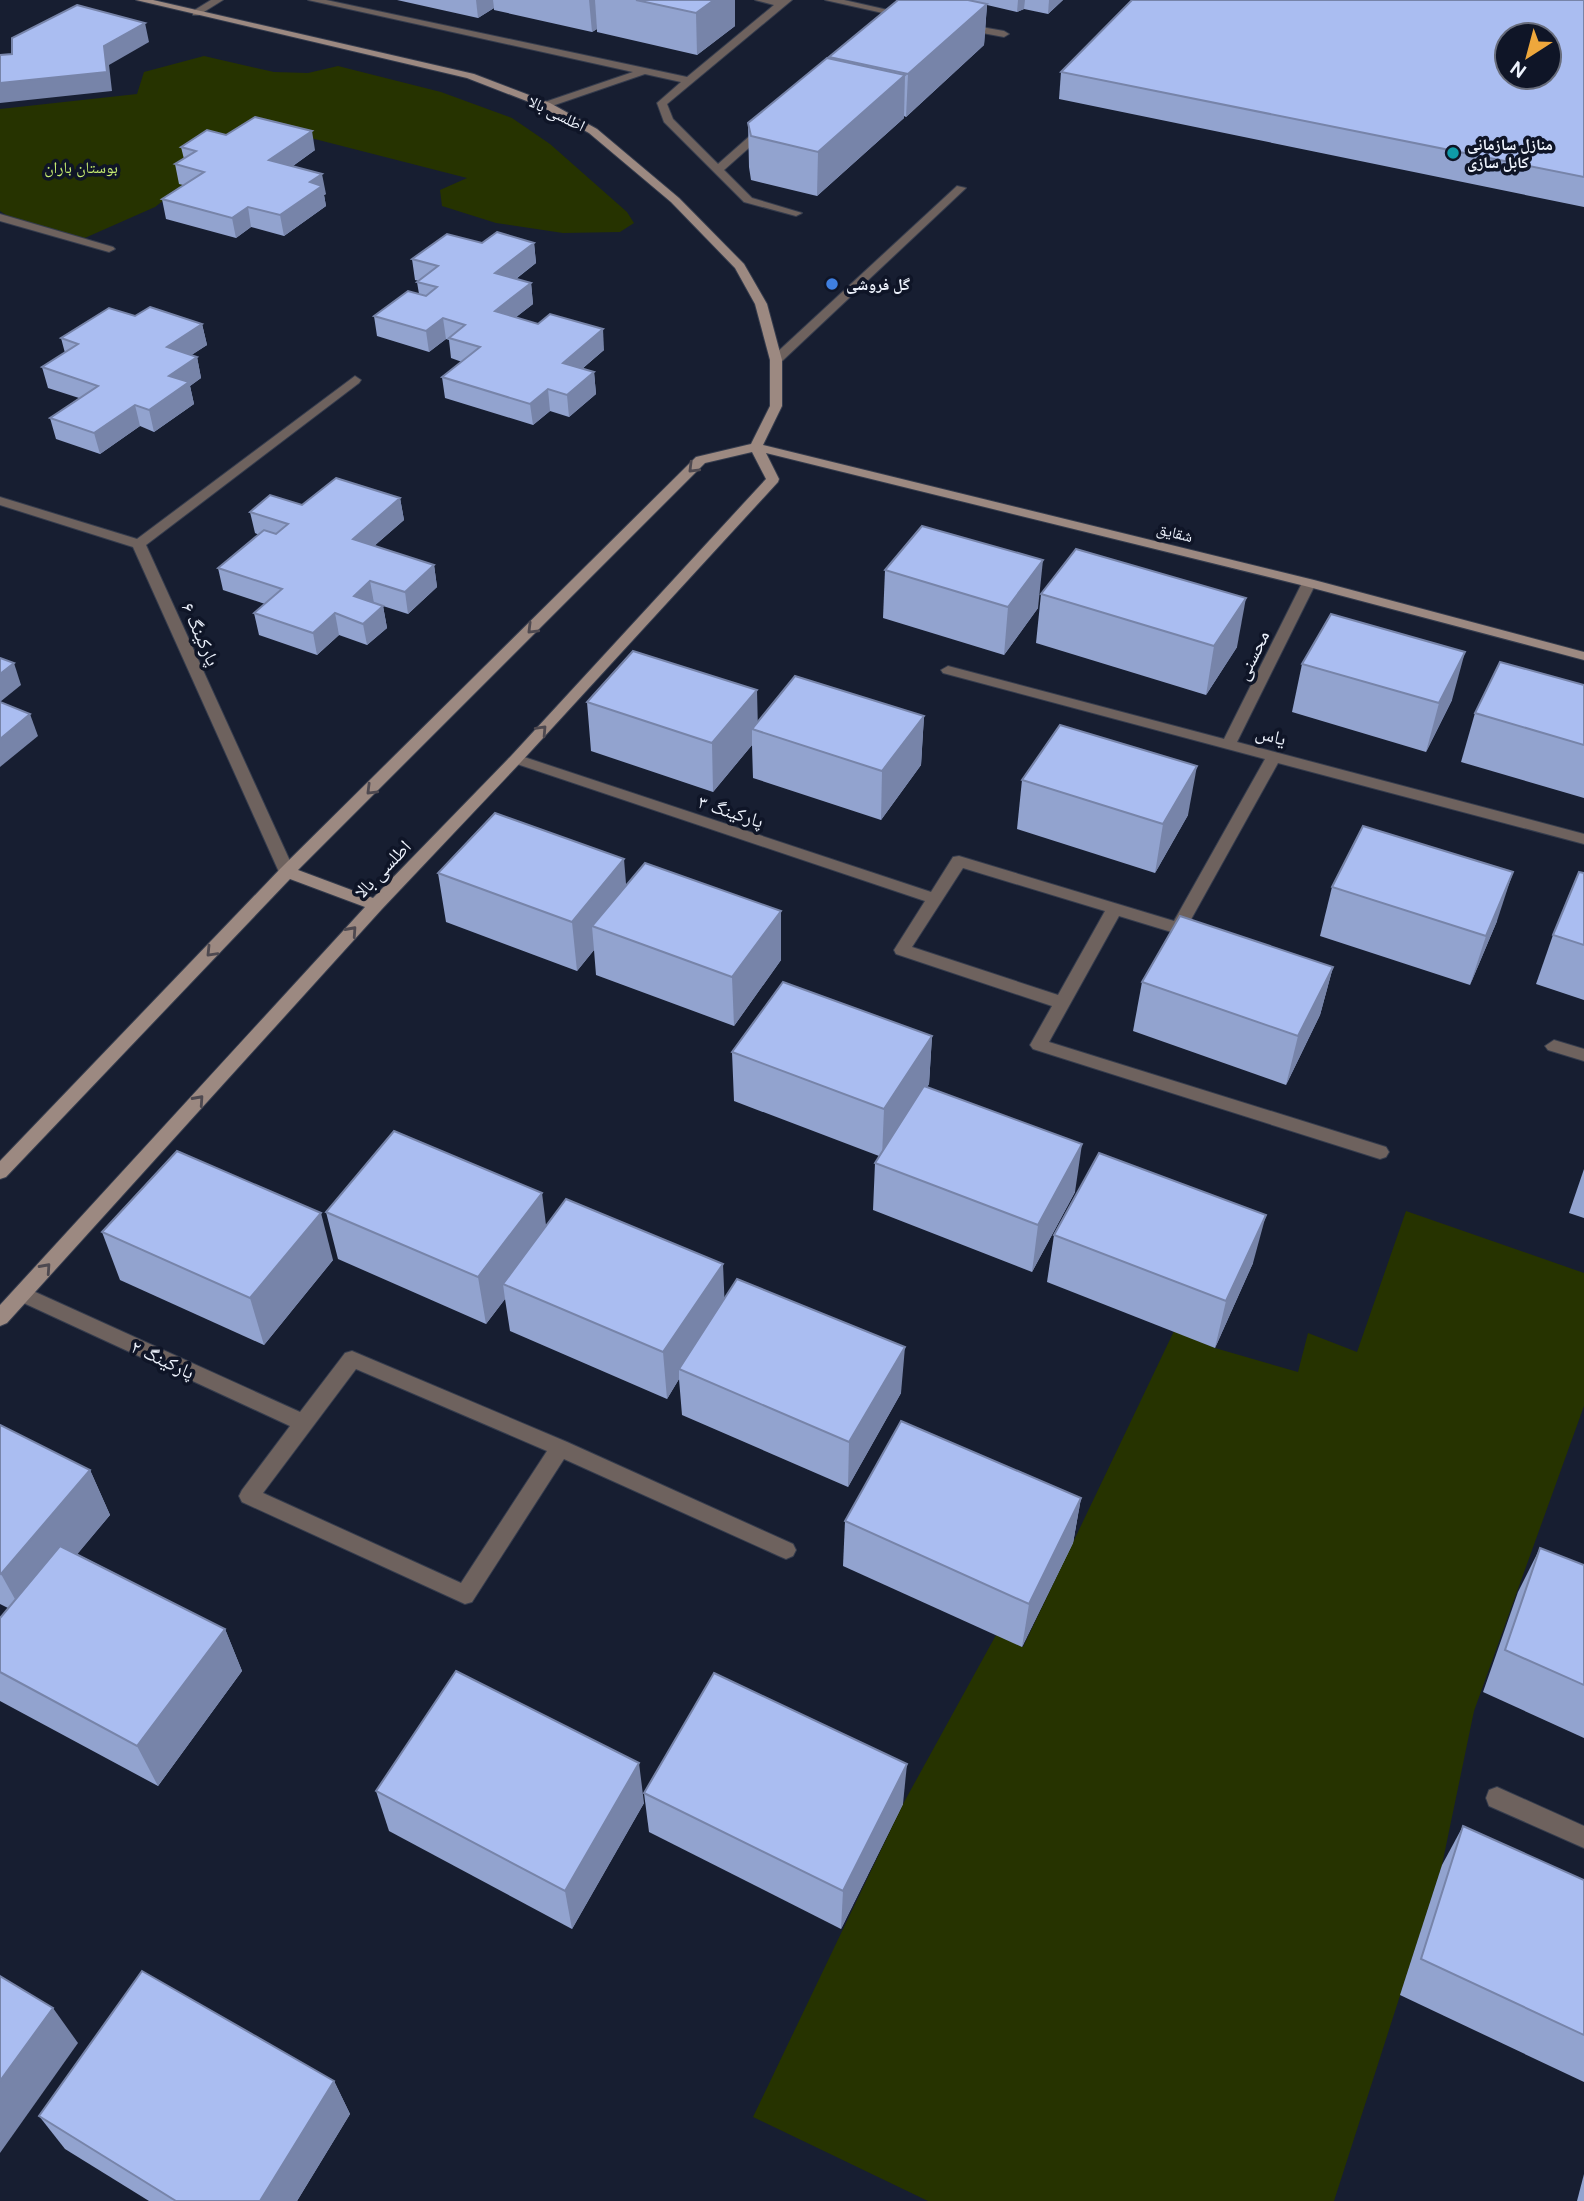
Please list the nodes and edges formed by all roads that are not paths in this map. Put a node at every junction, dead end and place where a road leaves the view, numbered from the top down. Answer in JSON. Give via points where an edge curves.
{"nodes":[{"id":1,"x":141,"y":0,"type":"edge"},
{"id":2,"x":218,"y":0,"type":"edge"},
{"id":3,"x":313,"y":0,"type":"edge"},
{"id":4,"x":760,"y":0,"type":"edge"},
{"id":5,"x":830,"y":0,"type":"edge"},
{"id":6,"x":784,"y":2,"type":"edge"},
{"id":7,"x":196,"y":13,"type":"junction"},
{"id":8,"x":895,"y":13,"type":"junction"},
{"id":9,"x":922,"y":18,"type":"edge"},
{"id":10,"x":884,"y":22,"type":"edge"},
{"id":11,"x":949,"y":24,"type":"edge"},
{"id":12,"x":1004,"y":34,"type":"dead end"},
{"id":13,"x":645,"y":71,"type":"junction"},
{"id":14,"x":689,"y":81,"type":"junction"},
{"id":15,"x":546,"y":105,"type":"junction"},
{"id":16,"x":770,"y":123,"type":"edge"},
{"id":17,"x":718,"y":170,"type":"junction"},
{"id":18,"x":961,"y":188,"type":"dead end"},
{"id":19,"x":796,"y":213,"type":"edge"},
{"id":20,"x":0,"y":217,"type":"edge"},
{"id":21,"x":109,"y":249,"type":"dead end"},
{"id":22,"x":776,"y":360,"type":"junction"},
{"id":23,"x":355,"y":380,"type":"dead end"},
{"id":24,"x":756,"y":447,"type":"junction"},
{"id":25,"x":0,"y":501,"type":"edge"},
{"id":26,"x":139,"y":544,"type":"junction"},
{"id":27,"x":1309,"y":583,"type":"junction"},
{"id":28,"x":1584,"y":656,"type":"edge"},
{"id":29,"x":948,"y":670,"type":"dead end"},
{"id":30,"x":1230,"y":744,"type":"junction"},
{"id":31,"x":1275,"y":755,"type":"junction"},
{"id":32,"x":516,"y":760,"type":"junction"},
{"id":33,"x":1584,"y":839,"type":"edge"},
{"id":34,"x":288,"y":873,"type":"junction"},
{"id":35,"x":935,"y":898,"type":"junction"},
{"id":36,"x":376,"y":905,"type":"junction"},
{"id":37,"x":1114,"y":910,"type":"junction"},
{"id":38,"x":1062,"y":1003,"type":"junction"},
{"id":39,"x":1554,"y":1046,"type":"dead end"},
{"id":40,"x":1584,"y":1055,"type":"edge"},
{"id":41,"x":1380,"y":1152,"type":"dead end"},
{"id":42,"x":0,"y":1172,"type":"edge"},
{"id":43,"x":22,"y":1294,"type":"junction"},
{"id":44,"x":0,"y":1318,"type":"edge"},
{"id":45,"x":304,"y":1423,"type":"junction"},
{"id":46,"x":560,"y":1448,"type":"junction"},
{"id":47,"x":786,"y":1550,"type":"dead end"},
{"id":48,"x":1497,"y":1798,"type":"dead end"},
{"id":49,"x":1584,"y":1837,"type":"edge"}],
"edges":[{"from":1,"to":7,"type":"street","name":"اطلسی بالا"},
{"from":2,"to":7,"type":"street"},
{"from":3,"to":13,"type":"street"},
{"from":4,"to":6,"type":"street"},
{"from":5,"to":8,"type":"street"},
{"from":6,"to":14,"type":"street"},
{"from":7,"to":15,"type":"street","name":"اطلسی بالا","via":[[470,76]]},
{"from":8,"to":9,"type":"street"},
{"from":8,"to":10,"type":"street"},
{"from":11,"to":12,"type":"street"},
{"from":13,"to":14,"type":"street"},
{"from":13,"to":15,"type":"street"},
{"from":14,"to":17,"type":"street","via":[[662,103],[668,121]]},
{"from":15,"to":22,"type":"street","name":"اطلسی بالا","via":[[593,131],[675,200],[740,267],[761,304]]},
{"from":16,"to":17,"type":"street"},
{"from":17,"to":19,"type":"street","via":[[748,200]]},
{"from":18,"to":22,"type":"street"},
{"from":20,"to":21,"type":"street"},
{"from":22,"to":24,"type":"street","name":"اطلسی بالا","via":[[776,406]]},
{"from":23,"to":26,"type":"street"},
{"from":24,"to":27,"type":"street","name":"شقایق"},
{"from":32,"to":24,"type":"street","name":"اطلسی بالا","one_way":true,"via":[[773,480]]},
{"from":24,"to":34,"type":"street","one_way":true,"via":[[701,460]]},
{"from":25,"to":26,"type":"street"},
{"from":26,"to":34,"type":"street","name":"پارکینگ ۶"},
{"from":27,"to":28,"type":"street","name":"شقایق"},
{"from":27,"to":30,"type":"street","name":"محسنی"},
{"from":29,"to":30,"type":"street","name":"یاس"},
{"from":30,"to":31,"type":"street","name":"یاس"},
{"from":31,"to":33,"type":"street","name":"یاس"},
{"from":31,"to":37,"type":"street","via":[[1178,928]]},
{"from":32,"to":35,"type":"street","name":"پارکینگ ۳"},
{"from":32,"to":36,"type":"street","name":"اطلسی بالا"},
{"from":34,"to":36,"type":"street"},
{"from":34,"to":42,"type":"street","one_way":true},
{"from":35,"to":37,"type":"street","via":[[959,861]]},
{"from":35,"to":38,"type":"street","via":[[902,950]]},
{"from":43,"to":36,"type":"street","name":"اطلسی بالا","one_way":true},
{"from":37,"to":38,"type":"street"},
{"from":38,"to":41,"type":"street","via":[[1039,1045]]},
{"from":39,"to":40,"type":"street"},
{"from":43,"to":44,"type":"street","name":"اطلسی بالا"},
{"from":43,"to":45,"type":"street","name":"پارکینگ ۲"},
{"from":45,"to":46,"type":"street","via":[[352,1359]]},
{"from":45,"to":46,"type":"street","via":[[249,1496],[465,1595]]},
{"from":46,"to":47,"type":"street"},
{"from":48,"to":49,"type":"street"}]}
